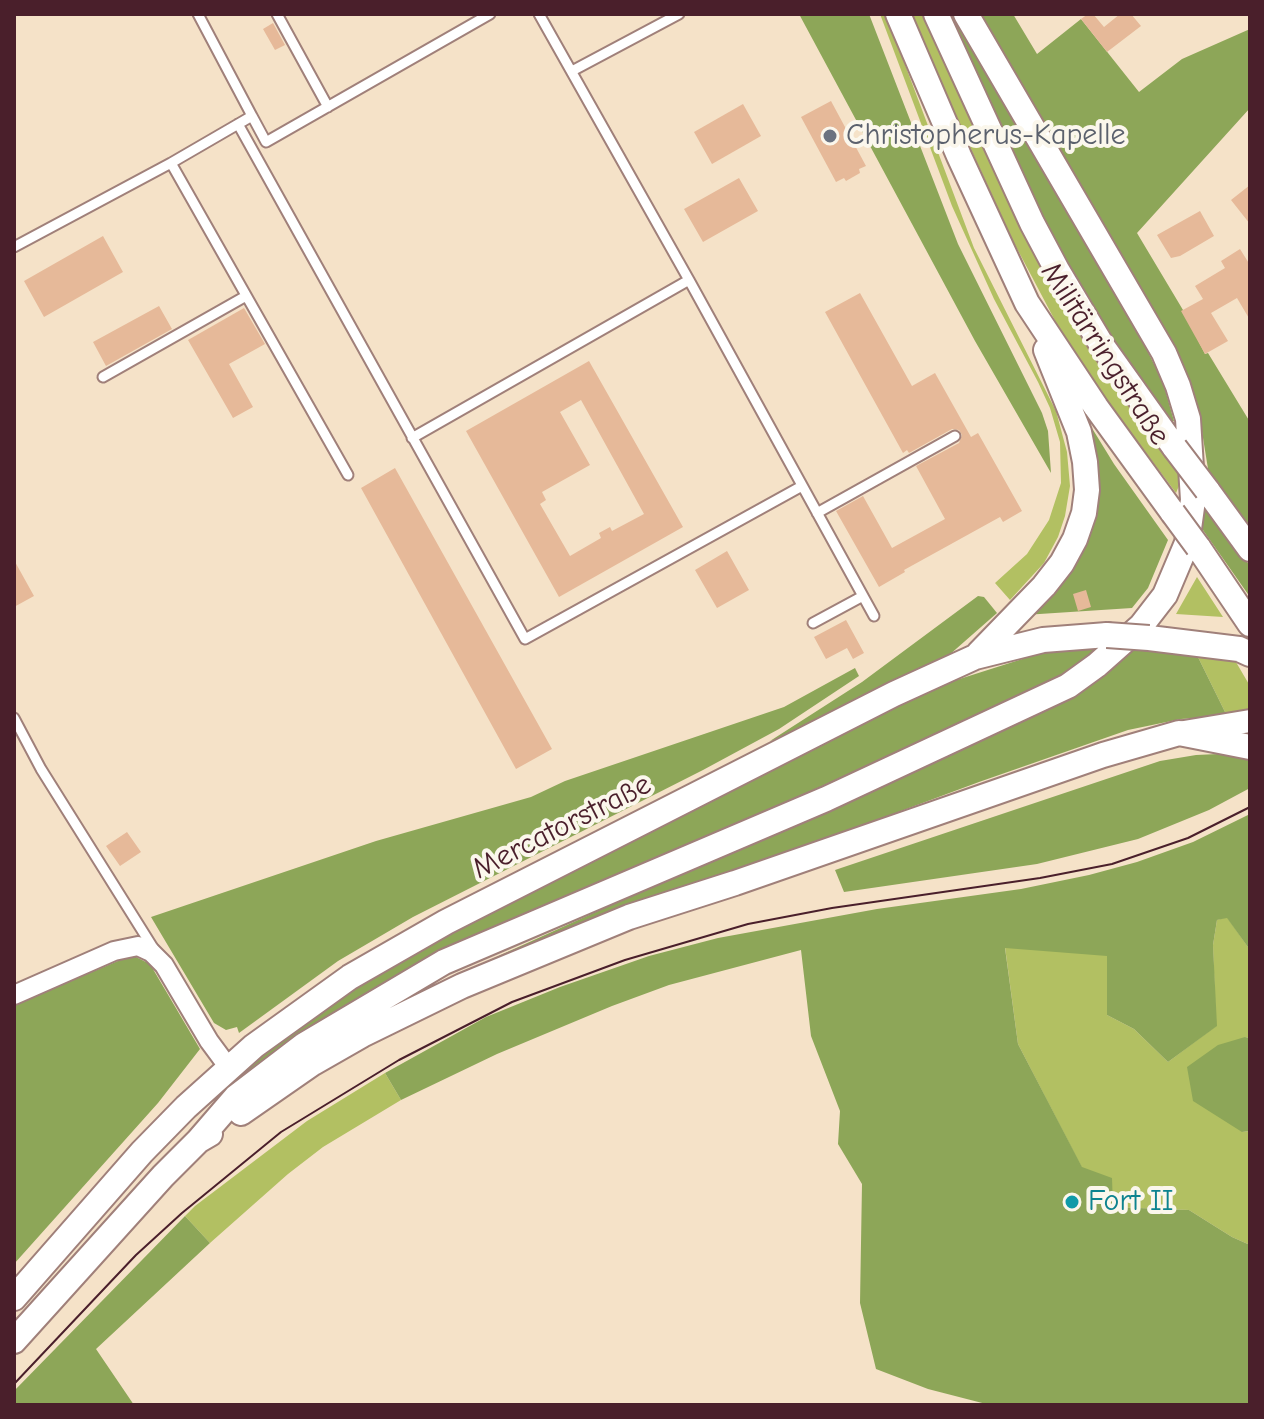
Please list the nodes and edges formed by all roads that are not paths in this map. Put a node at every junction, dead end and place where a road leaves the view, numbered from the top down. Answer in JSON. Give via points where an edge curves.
{"nodes":[{"id":1,"x":198,"y":14,"type":"edge"},
{"id":2,"x":277,"y":14,"type":"edge"},
{"id":3,"x":490,"y":14,"type":"edge"},
{"id":4,"x":539,"y":14,"type":"edge"},
{"id":5,"x":679,"y":14,"type":"edge"},
{"id":6,"x":898,"y":14,"type":"edge"},
{"id":7,"x":936,"y":14,"type":"edge"},
{"id":8,"x":966,"y":14,"type":"edge"},
{"id":9,"x":572,"y":71,"type":"junction"},
{"id":10,"x":328,"y":107,"type":"junction"},
{"id":11,"x":252,"y":116,"type":"junction"},
{"id":12,"x":238,"y":124,"type":"junction"},
{"id":13,"x":171,"y":163,"type":"junction"},
{"id":14,"x":14,"y":247,"type":"edge"},
{"id":15,"x":689,"y":280,"type":"junction"},
{"id":16,"x":246,"y":296,"type":"junction"},
{"id":17,"x":1027,"y":303,"type":"junction"},
{"id":18,"x":103,"y":377,"type":"dead end"},
{"id":19,"x":955,"y":436,"type":"dead end"},
{"id":20,"x":412,"y":438,"type":"junction"},
{"id":21,"x":348,"y":475,"type":"dead end"},
{"id":22,"x":802,"y":486,"type":"junction"},
{"id":23,"x":817,"y":513,"type":"junction"},
{"id":24,"x":1250,"y":549,"type":"edge"},
{"id":25,"x":863,"y":596,"type":"junction"},
{"id":26,"x":874,"y":616,"type":"dead end"},
{"id":27,"x":813,"y":623,"type":"dead end"},
{"id":28,"x":1250,"y":624,"type":"edge"},
{"id":29,"x":1246,"y":651,"type":"edge"},
{"id":30,"x":975,"y":657,"type":"junction"},
{"id":31,"x":14,"y":718,"type":"edge"},
{"id":32,"x":1250,"y":721,"type":"edge"},
{"id":33,"x":1179,"y":733,"type":"junction"},
{"id":34,"x":1250,"y":747,"type":"edge"},
{"id":35,"x":164,"y":965,"type":"junction"},
{"id":36,"x":14,"y":995,"type":"edge"},
{"id":37,"x":229,"y":1068,"type":"junction"},
{"id":38,"x":198,"y":1141,"type":"junction"},
{"id":39,"x":14,"y":1298,"type":"edge"},
{"id":40,"x":14,"y":1341,"type":"edge"}],
"edges":[{"from":1,"to":11,"type":"lane"},
{"from":2,"to":10,"type":"lane"},
{"from":3,"to":10,"type":"lane"},
{"from":4,"to":9,"type":"lane"},
{"from":5,"to":9,"type":"lane"},
{"from":6,"to":17,"type":"main road","name":"Militärringstraße"},
{"from":7,"to":24,"type":"main road","name":"Militärringstraße","bridge":true,"via":[[1057,270],[1103,347]]},
{"from":8,"to":38,"type":"main road","via":[[1164,353],[1178,386],[1188,419],[1193,500],[1187,543],[1165,595],[1141,626],[1068,686],[826,799],[444,962],[304,1045],[236,1097]]},
{"from":9,"to":15,"type":"lane"},
{"from":10,"to":11,"type":"lane","via":[[266,142]]},
{"from":11,"to":12,"type":"lane"},
{"from":12,"to":13,"type":"lane"},
{"from":12,"to":20,"type":"lane"},
{"from":13,"to":14,"type":"lane"},
{"from":13,"to":16,"type":"lane"},
{"from":15,"to":20,"type":"lane"},
{"from":15,"to":22,"type":"lane"},
{"from":16,"to":18,"type":"lane"},
{"from":16,"to":21,"type":"lane"},
{"from":17,"to":28,"type":"main road","name":"Militärringstraße","bridge":true},
{"from":17,"to":30,"type":"main road","via":[[1079,432],[1087,490],[1084,513],[1062,563]]},
{"from":19,"to":23,"type":"lane"},
{"from":20,"to":22,"type":"lane","via":[[525,639]]},
{"from":22,"to":23,"type":"lane"},
{"from":23,"to":25,"type":"lane"},
{"from":25,"to":26,"type":"lane"},
{"from":25,"to":27,"type":"lane"},
{"from":29,"to":30,"type":"main road","name":"Mercatorstraße","bridge":true,"via":[[1107,635],[1043,640]]},
{"from":30,"to":37,"type":"main road","name":"Mercatorstraße","via":[[396,949],[288,1020]]},
{"from":31,"to":35,"type":"lane"},
{"from":32,"to":33,"type":"street"},
{"from":33,"to":34,"type":"main road"},
{"from":33,"to":38,"type":"main road","via":[[629,917],[560,945],[362,1035]]},
{"from":35,"to":36,"type":"street","via":[[151,952],[128,946]]},
{"from":35,"to":37,"type":"street"},
{"from":37,"to":39,"type":"main road","name":"Mercatorstraße","via":[[142,1152]]},
{"from":38,"to":40,"type":"main road"}]}
